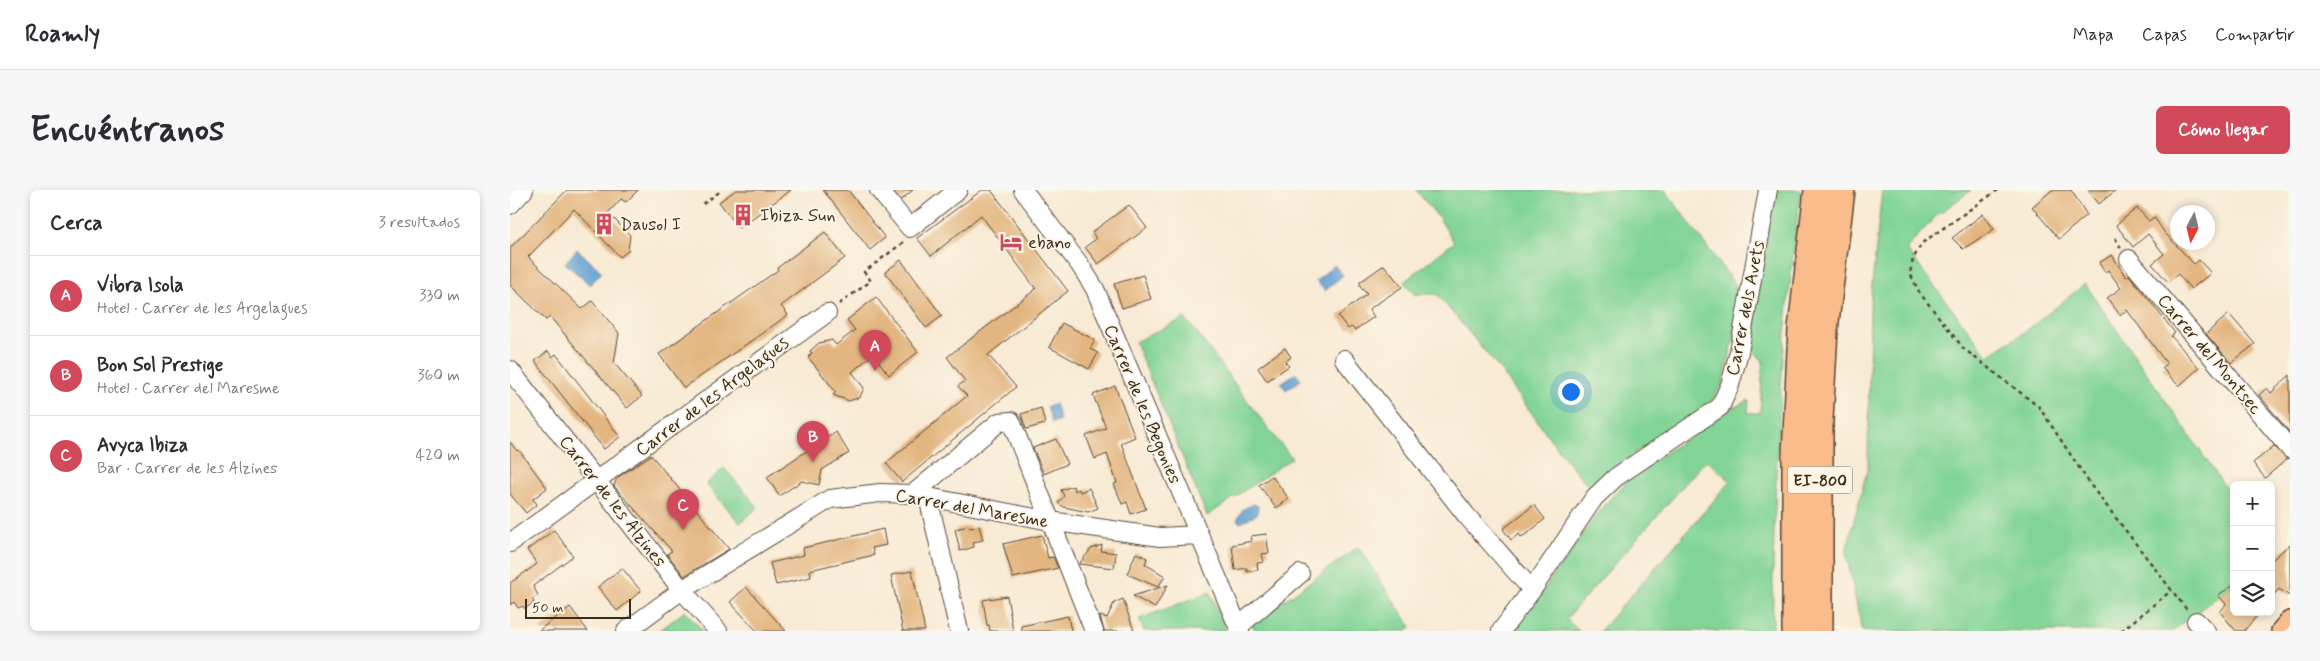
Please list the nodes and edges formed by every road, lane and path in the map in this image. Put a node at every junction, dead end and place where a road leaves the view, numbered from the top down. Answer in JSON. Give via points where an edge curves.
{"nodes":[{"id":1,"x":524,"y":190,"type":"edge"},
{"id":2,"x":722,"y":190,"type":"edge"},
{"id":3,"x":878,"y":190,"type":"edge"},
{"id":4,"x":958,"y":190,"type":"edge"},
{"id":5,"x":1023,"y":190,"type":"edge"},
{"id":6,"x":1768,"y":190,"type":"edge"},
{"id":7,"x":1817,"y":190,"type":"edge"},
{"id":8,"x":1842,"y":190,"type":"edge"},
{"id":9,"x":1998,"y":190,"type":"edge"},
{"id":10,"x":703,"y":204,"type":"dead end"},
{"id":11,"x":510,"y":205,"type":"edge"},
{"id":12,"x":905,"y":242,"type":"dead end"},
{"id":13,"x":2129,"y":259,"type":"dead end"},
{"id":14,"x":843,"y":302,"type":"dead end"},
{"id":15,"x":827,"y":313,"type":"dead end"},
{"id":16,"x":1344,"y":358,"type":"dead end"},
{"id":17,"x":510,"y":370,"type":"edge"},
{"id":18,"x":2290,"y":449,"type":"edge"},
{"id":19,"x":597,"y":481,"type":"junction"},
{"id":20,"x":920,"y":496,"type":"junction"},
{"id":21,"x":1050,"y":521,"type":"junction"},
{"id":22,"x":1198,"y":535,"type":"junction"},
{"id":23,"x":510,"y":543,"type":"edge"},
{"id":24,"x":1300,"y":574,"type":"dead end"},
{"id":25,"x":682,"y":590,"type":"junction"},
{"id":26,"x":1532,"y":590,"type":"junction"},
{"id":27,"x":2172,"y":590,"type":"junction"},
{"id":28,"x":2290,"y":622,"type":"edge"},
{"id":29,"x":2201,"y":626,"type":"edge"},
{"id":30,"x":1239,"y":629,"type":"edge"},
{"id":31,"x":1820,"y":630,"type":"edge"},
{"id":32,"x":626,"y":631,"type":"edge"},
{"id":33,"x":718,"y":631,"type":"edge"},
{"id":34,"x":959,"y":631,"type":"edge"},
{"id":35,"x":1094,"y":631,"type":"edge"},
{"id":36,"x":1501,"y":631,"type":"edge"},
{"id":37,"x":1795,"y":631,"type":"edge"},
{"id":38,"x":2121,"y":631,"type":"edge"},
{"id":39,"x":2282,"y":631,"type":"edge"}],
"edges":[{"from":1,"to":11,"type":"street"},
{"from":2,"to":10,"type":"path"},
{"from":3,"to":4,"type":"street","via":[[910,228]]},
{"from":5,"to":22,"type":"street","name":"Carrer de les Begonies","via":[[1095,289]]},
{"from":6,"to":26,"type":"street","name":"Carrer dels Avets","via":[[1738,352],[1730,385],[1720,407],[1616,477],[1600,493]]},
{"from":7,"to":37,"type":"highway","number":"EI-800","via":[[1800,339],[1794,464]]},
{"from":8,"to":31,"type":"highway","number":"EI-800","via":[[1825,330],[1820,420]]},
{"from":9,"to":27,"type":"path","via":[[1922,243],[1910,273],[1919,292],[1964,349],[2040,407],[2092,487]]},
{"from":12,"to":14,"type":"path","via":[[864,272],[871,281]]},
{"from":13,"to":18,"type":"street","name":"Carrer del Montsec"},
{"from":15,"to":19,"type":"street","name":"Carrer de les Argelagues"},
{"from":16,"to":26,"type":"street","via":[[1466,516]]},
{"from":17,"to":19,"type":"street","name":"Carrer de les Alzines"},
{"from":19,"to":23,"type":"street","name":"Carrer de les Argelagues"},
{"from":19,"to":25,"type":"street","name":"Carrer de les Alzines"},
{"from":20,"to":21,"type":"street","name":"Carrer del Maresme"},
{"from":20,"to":21,"type":"street","via":[[999,422],[1011,421]]},
{"from":20,"to":25,"type":"street","name":"Carrer del Maresme","via":[[880,493],[830,499]]},
{"from":20,"to":34,"type":"street"},
{"from":21,"to":22,"type":"street","name":"Carrer del Maresme","via":[[1160,537]]},
{"from":21,"to":35,"type":"street"},
{"from":22,"to":30,"type":"street","name":"Carrer de les Begonies"},
{"from":24,"to":30,"type":"street"},
{"from":25,"to":32,"type":"street","name":"Carrer del Maresme"},
{"from":25,"to":33,"type":"street","name":"Carrer de les Alzines"},
{"from":26,"to":36,"type":"street","name":"Carrer dels Avets"},
{"from":27,"to":29,"type":"path"},
{"from":27,"to":38,"type":"path"},
{"from":28,"to":39,"type":"main road"}]}
